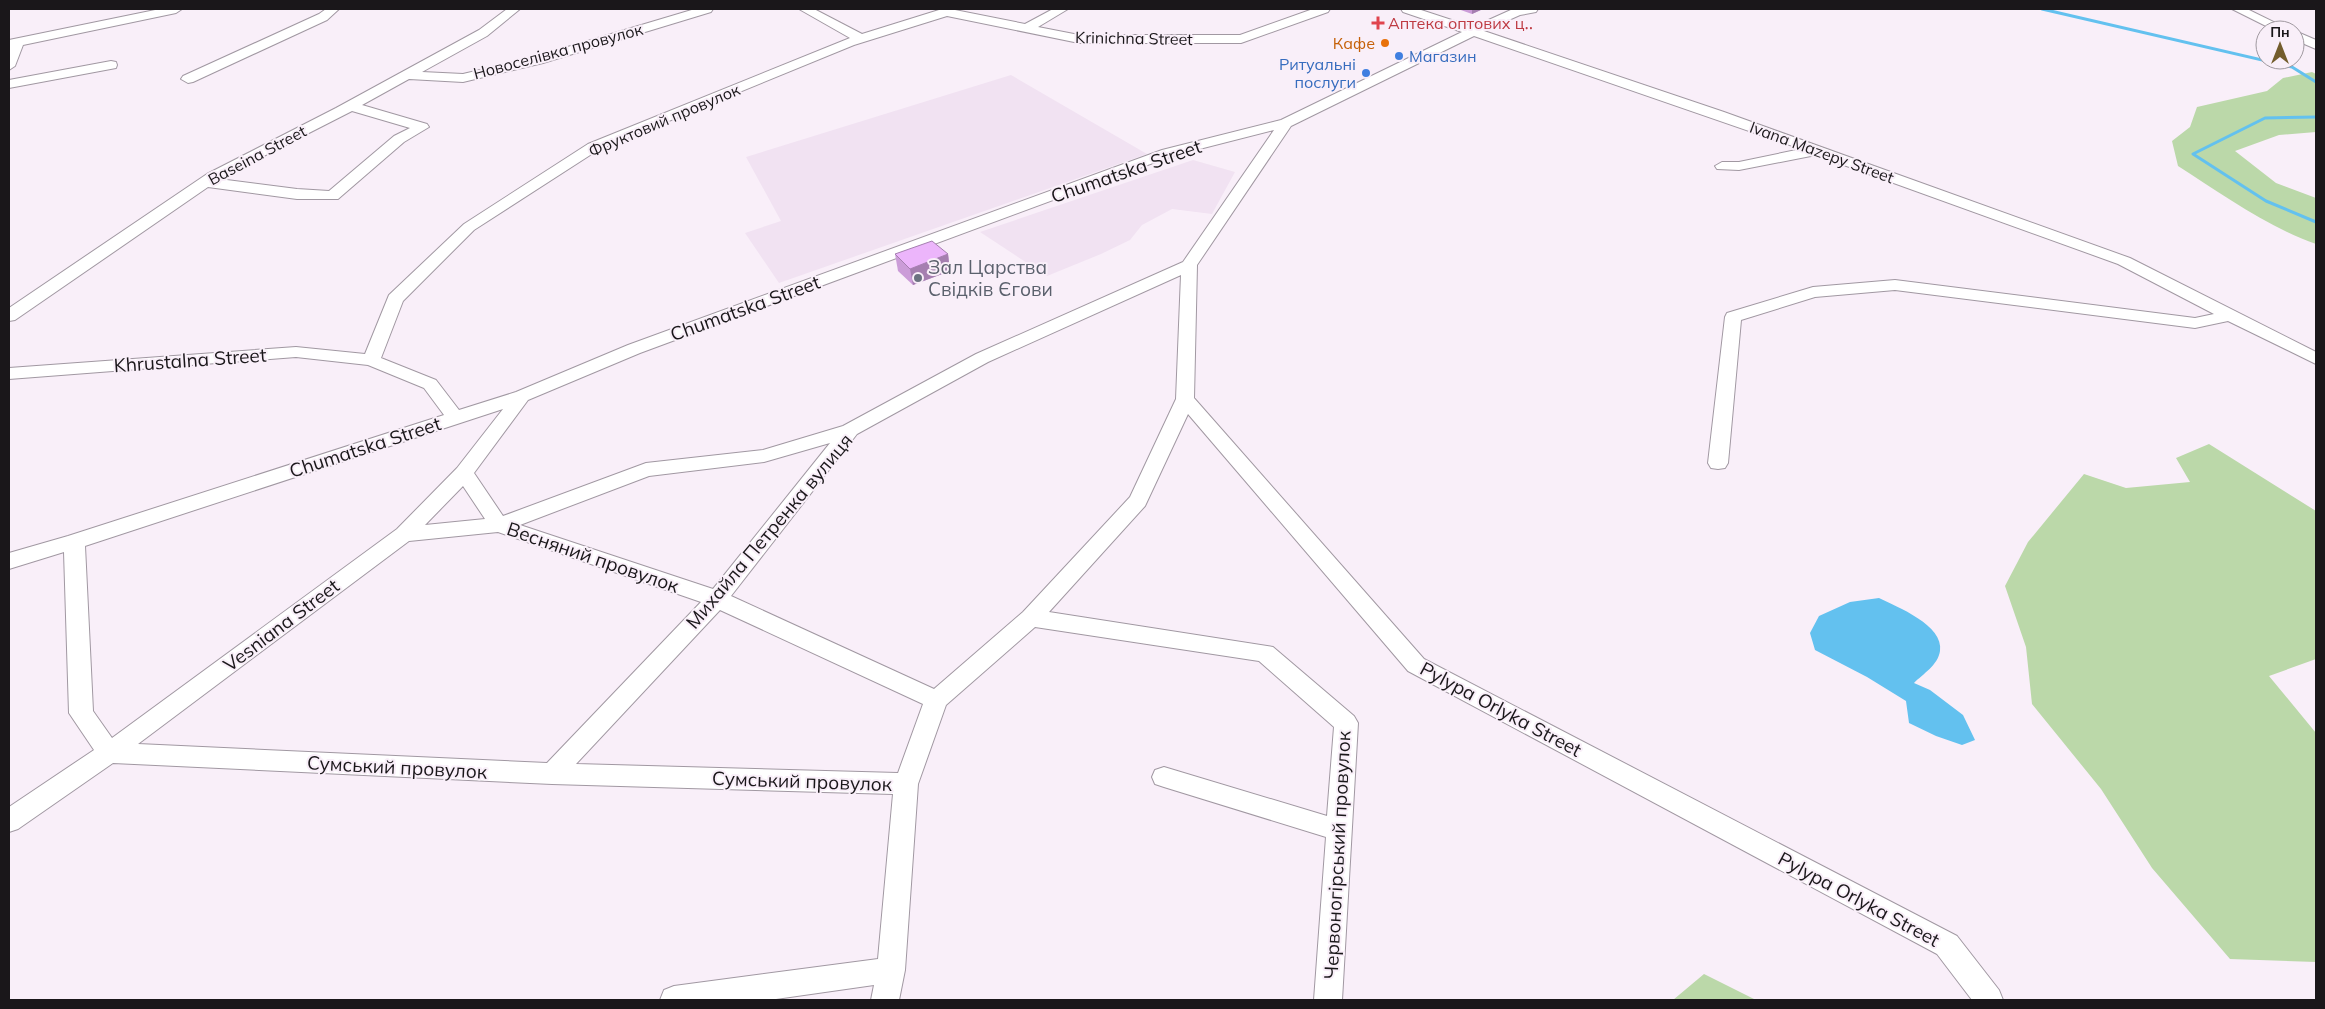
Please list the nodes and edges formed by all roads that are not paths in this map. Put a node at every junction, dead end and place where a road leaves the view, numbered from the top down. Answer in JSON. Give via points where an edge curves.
{"nodes":[{"id":1,"x":176,"y":9,"type":"edge"},
{"id":2,"x":333,"y":9,"type":"edge"},
{"id":3,"x":514,"y":9,"type":"edge"},
{"id":4,"x":707,"y":9,"type":"edge"},
{"id":5,"x":805,"y":9,"type":"edge"},
{"id":6,"x":1062,"y":9,"type":"edge"},
{"id":7,"x":1324,"y":9,"type":"edge"},
{"id":8,"x":1407,"y":9,"type":"edge"},
{"id":9,"x":1532,"y":9,"type":"edge"},
{"id":10,"x":2238,"y":9,"type":"edge"},
{"id":11,"x":945,"y":10,"type":"edge"},
{"id":12,"x":2262,"y":20,"type":"edge"},
{"id":13,"x":1025,"y":29,"type":"junction"},
{"id":14,"x":1472,"y":32,"type":"junction"},
{"id":15,"x":861,"y":39,"type":"junction"},
{"id":16,"x":13,"y":44,"type":"edge"},
{"id":17,"x":111,"y":65,"type":"dead end"},
{"id":18,"x":9,"y":66,"type":"edge"},
{"id":19,"x":407,"y":75,"type":"junction"},
{"id":20,"x":188,"y":78,"type":"dead end"},
{"id":21,"x":9,"y":84,"type":"edge"},
{"id":22,"x":351,"y":106,"type":"junction"},
{"id":23,"x":1286,"y":123,"type":"junction"},
{"id":24,"x":1818,"y":150,"type":"junction"},
{"id":25,"x":1722,"y":166,"type":"dead end"},
{"id":26,"x":206,"y":182,"type":"junction"},
{"id":27,"x":1189,"y":266,"type":"junction"},
{"id":28,"x":2230,"y":315,"type":"junction"},
{"id":29,"x":9,"y":316,"type":"edge"},
{"id":30,"x":2316,"y":359,"type":"edge"},
{"id":31,"x":371,"y":360,"type":"junction"},
{"id":32,"x":9,"y":373,"type":"edge"},
{"id":33,"x":522,"y":396,"type":"junction"},
{"id":34,"x":1185,"y":399,"type":"junction"},
{"id":35,"x":455,"y":417,"type":"junction"},
{"id":36,"x":850,"y":430,"type":"junction"},
{"id":37,"x":1718,"y":463,"type":"dead end"},
{"id":38,"x":464,"y":473,"type":"junction"},
{"id":39,"x":499,"y":524,"type":"junction"},
{"id":40,"x":404,"y":534,"type":"junction"},
{"id":41,"x":74,"y":542,"type":"junction"},
{"id":42,"x":9,"y":561,"type":"edge"},
{"id":43,"x":717,"y":599,"type":"junction"},
{"id":44,"x":1031,"y":618,"type":"junction"},
{"id":45,"x":936,"y":700,"type":"junction"},
{"id":46,"x":109,"y":754,"type":"junction"},
{"id":47,"x":552,"y":774,"type":"junction"},
{"id":48,"x":1164,"y":777,"type":"dead end"},
{"id":49,"x":906,"y":784,"type":"junction"},
{"id":50,"x":44,"y":798,"type":"junction"},
{"id":51,"x":9,"y":802,"type":"edge"},
{"id":52,"x":9,"y":821,"type":"edge"},
{"id":53,"x":1339,"y":830,"type":"junction"},
{"id":54,"x":891,"y":970,"type":"junction"},
{"id":55,"x":674,"y":1000,"type":"edge"},
{"id":56,"x":885,"y":1000,"type":"edge"},
{"id":57,"x":1328,"y":1000,"type":"edge"},
{"id":58,"x":1989,"y":1000,"type":"edge"}],
"edges":[{"from":1,"to":16,"type":"street"},
{"from":2,"to":20,"type":"street","via":[[323,17]]},
{"from":3,"to":19,"type":"street","name":"Baseina Street","via":[[483,33]]},
{"from":4,"to":19,"type":"street","name":"Новоселівка провулок","via":[[538,60],[463,78]]},
{"from":5,"to":15,"type":"street"},
{"from":6,"to":13,"type":"street"},
{"from":7,"to":13,"type":"street","name":"Krinichna Street","via":[[1241,39],[1079,38]]},
{"from":8,"to":14,"type":"street","name":"Ivana Mazepy Street"},
{"from":9,"to":14,"type":"street","name":"Chumatska Street","via":[[1517,12]]},
{"from":10,"to":12,"type":"street"},
{"from":11,"to":13,"type":"street","name":"Krinichna Street"},
{"from":11,"to":15,"type":"street","name":"Фруктовий провулок"},
{"from":14,"to":23,"type":"street","name":"Chumatska Street"},
{"from":14,"to":24,"type":"street","name":"Ivana Mazepy Street"},
{"from":15,"to":31,"type":"street","name":"Фруктовий провулок","via":[[593,148],[469,227],[395,299]]},
{"from":16,"to":18,"type":"street"},
{"from":17,"to":21,"type":"street"},
{"from":19,"to":22,"type":"street","name":"Baseina Street"},
{"from":22,"to":26,"type":"street","name":"Baseina Street"},
{"from":22,"to":26,"type":"street","via":[[422,127],[399,139],[333,196]]},
{"from":23,"to":27,"type":"street"},
{"from":23,"to":33,"type":"street","name":"Chumatska Street","via":[[1167,153],[634,349]]},
{"from":24,"to":25,"type":"street","via":[[1740,166]]},
{"from":24,"to":28,"type":"street","name":"Ivana Mazepy Street","via":[[2124,261]]},
{"from":26,"to":29,"type":"street","name":"Baseina Street"},
{"from":27,"to":34,"type":"street"},
{"from":27,"to":36,"type":"street","name":"Михайла Петренка вулиця","via":[[982,358]]},
{"from":28,"to":30,"type":"street","name":"Ivana Mazepy Street"},
{"from":28,"to":37,"type":"street","via":[[2195,322],[1895,285],[1813,292],[1733,317]]},
{"from":31,"to":32,"type":"street","name":"Khrustalna Street","via":[[296,352]]},
{"from":31,"to":35,"type":"street","name":"Khrustalna Street","via":[[430,384]]},
{"from":33,"to":35,"type":"street","name":"Chumatska Street"},
{"from":33,"to":38,"type":"street","name":"Vesniana Street"},
{"from":34,"to":44,"type":"street","via":[[1138,501]]},
{"from":34,"to":58,"type":"street","name":"Pylypa Orlyka Street","via":[[1416,665],[1947,945]]},
{"from":35,"to":41,"type":"street","name":"Chumatska Street"},
{"from":36,"to":39,"type":"street","via":[[764,456],[646,470]]},
{"from":36,"to":43,"type":"street","name":"Михайла Петренка вулиця"},
{"from":38,"to":39,"type":"street","name":"Весняний провулок"},
{"from":38,"to":40,"type":"street","name":"Vesniana Street"},
{"from":39,"to":40,"type":"street"},
{"from":39,"to":43,"type":"street","name":"Весняний провулок"},
{"from":40,"to":46,"type":"street","name":"Vesniana Street"},
{"from":41,"to":42,"type":"street","name":"Chumatska Street"},
{"from":41,"to":46,"type":"street","via":[[80,713]]},
{"from":43,"to":45,"type":"street","name":"Весняний провулок"},
{"from":43,"to":47,"type":"street","name":"Михайла Петренка вулиця"},
{"from":44,"to":45,"type":"street"},
{"from":44,"to":53,"type":"street","name":"Червоногірський провулок","via":[[1265,653],[1346,723]]},
{"from":45,"to":49,"type":"street"},
{"from":46,"to":47,"type":"street","name":"Сумський провулок"},
{"from":46,"to":50,"type":"street","name":"Vesniana Street"},
{"from":47,"to":49,"type":"street","name":"Сумський провулок"},
{"from":48,"to":53,"type":"street"},
{"from":49,"to":54,"type":"street"},
{"from":50,"to":51,"type":"street"},
{"from":50,"to":52,"type":"street","name":"Vesniana Street"},
{"from":53,"to":57,"type":"street","name":"Червоногірський провулок"},
{"from":54,"to":55,"type":"street"},
{"from":54,"to":56,"type":"street"}]}
